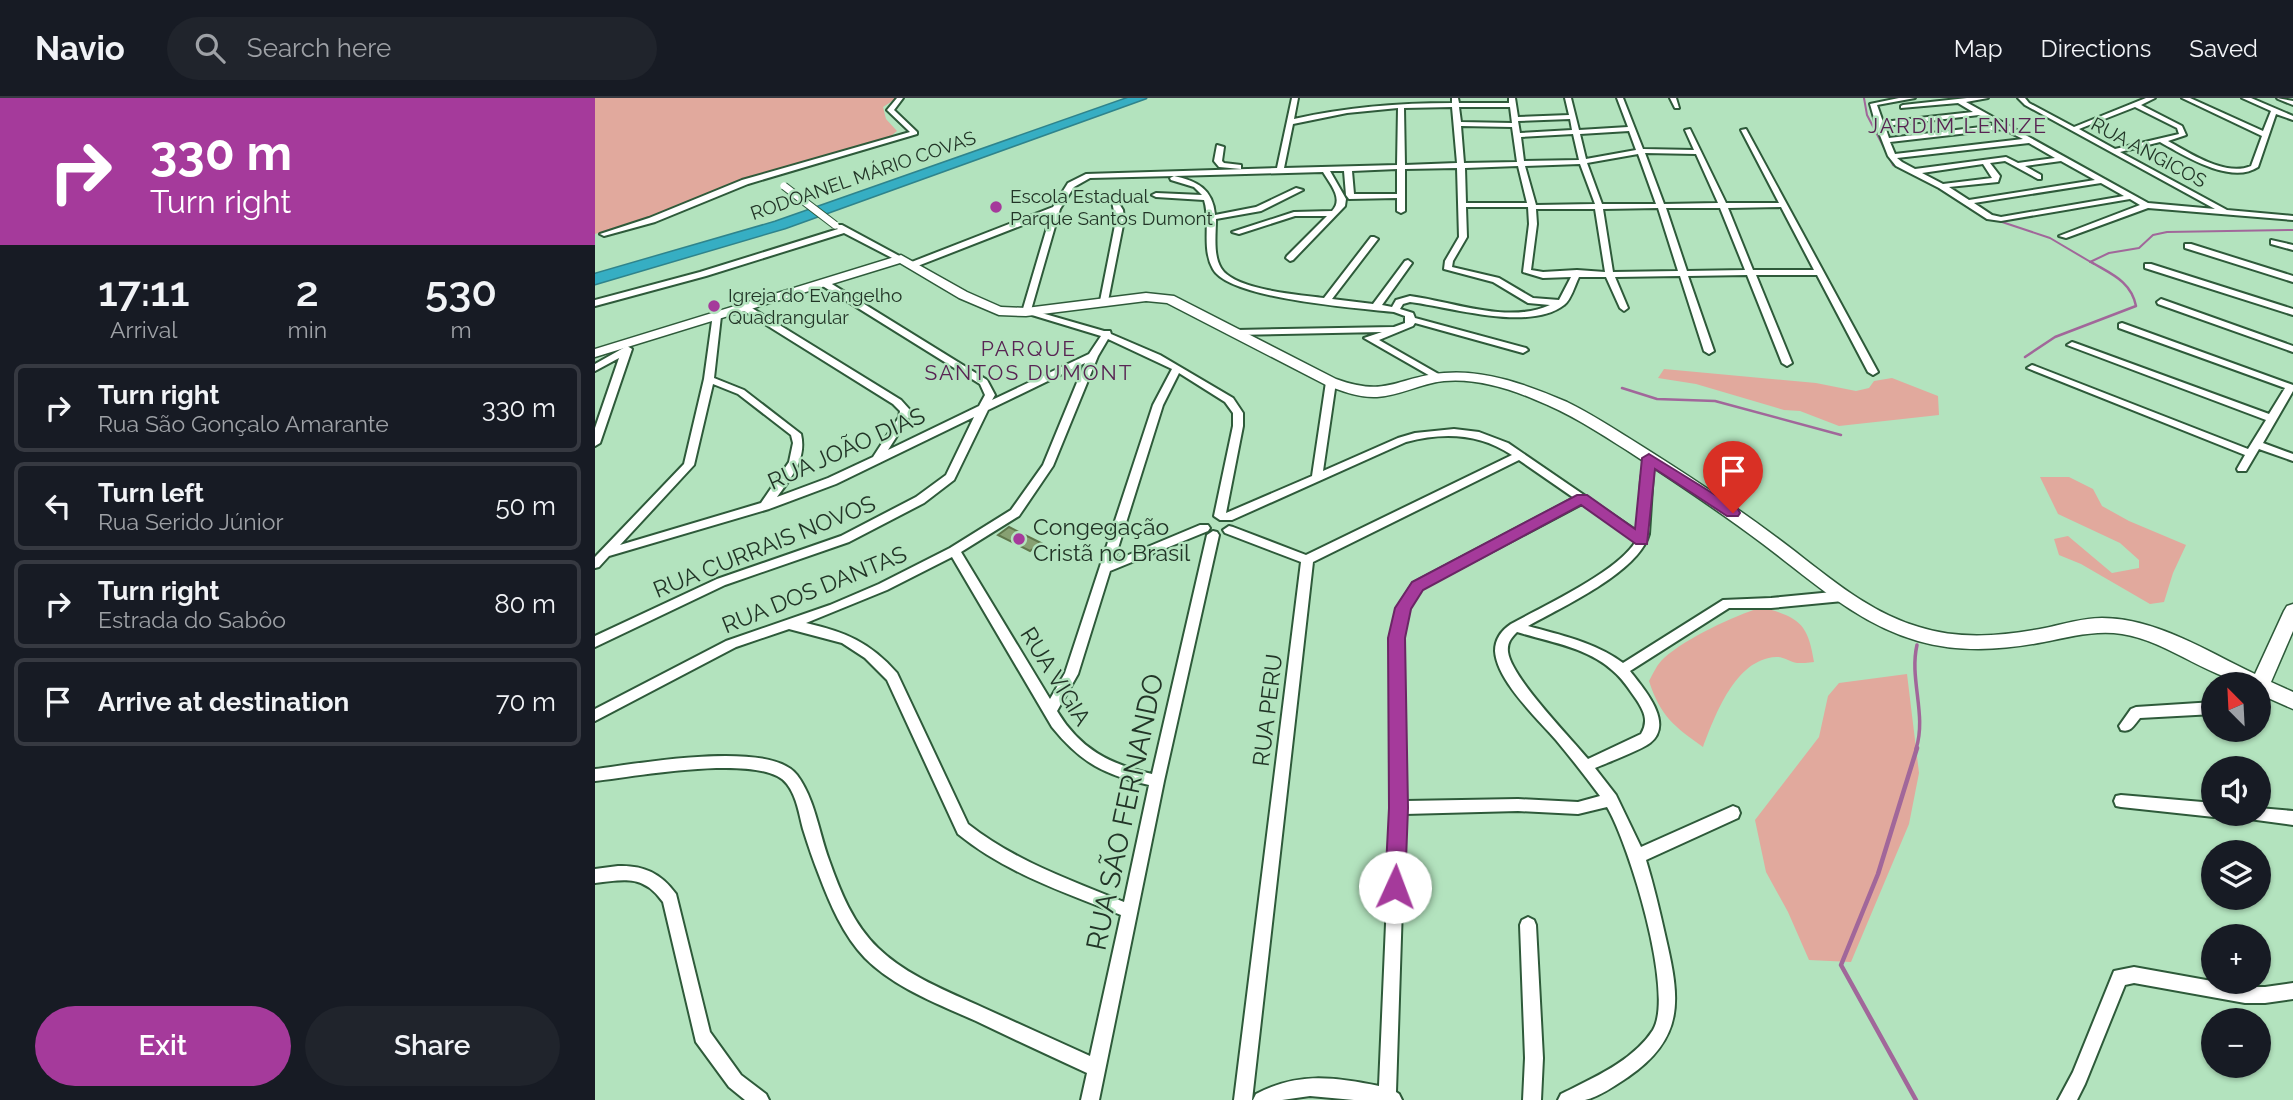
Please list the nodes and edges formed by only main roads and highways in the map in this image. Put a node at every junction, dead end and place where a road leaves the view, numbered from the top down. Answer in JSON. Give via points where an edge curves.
{"nodes":[{"id":1,"x":1108,"y":98,"type":"edge"},
{"id":2,"x":1140,"y":98,"type":"edge"},
{"id":3,"x":595,"y":265,"type":"edge"},
{"id":4,"x":595,"y":279,"type":"edge"}],
"edges":[{"from":1,"to":3,"type":"highway","name":"RODOANEL MÁRIO COVAS","via":[[790,208]]},
{"from":2,"to":4,"type":"highway","name":"RODOANEL MÁRIO COVAS","via":[[780,225]]}]}
